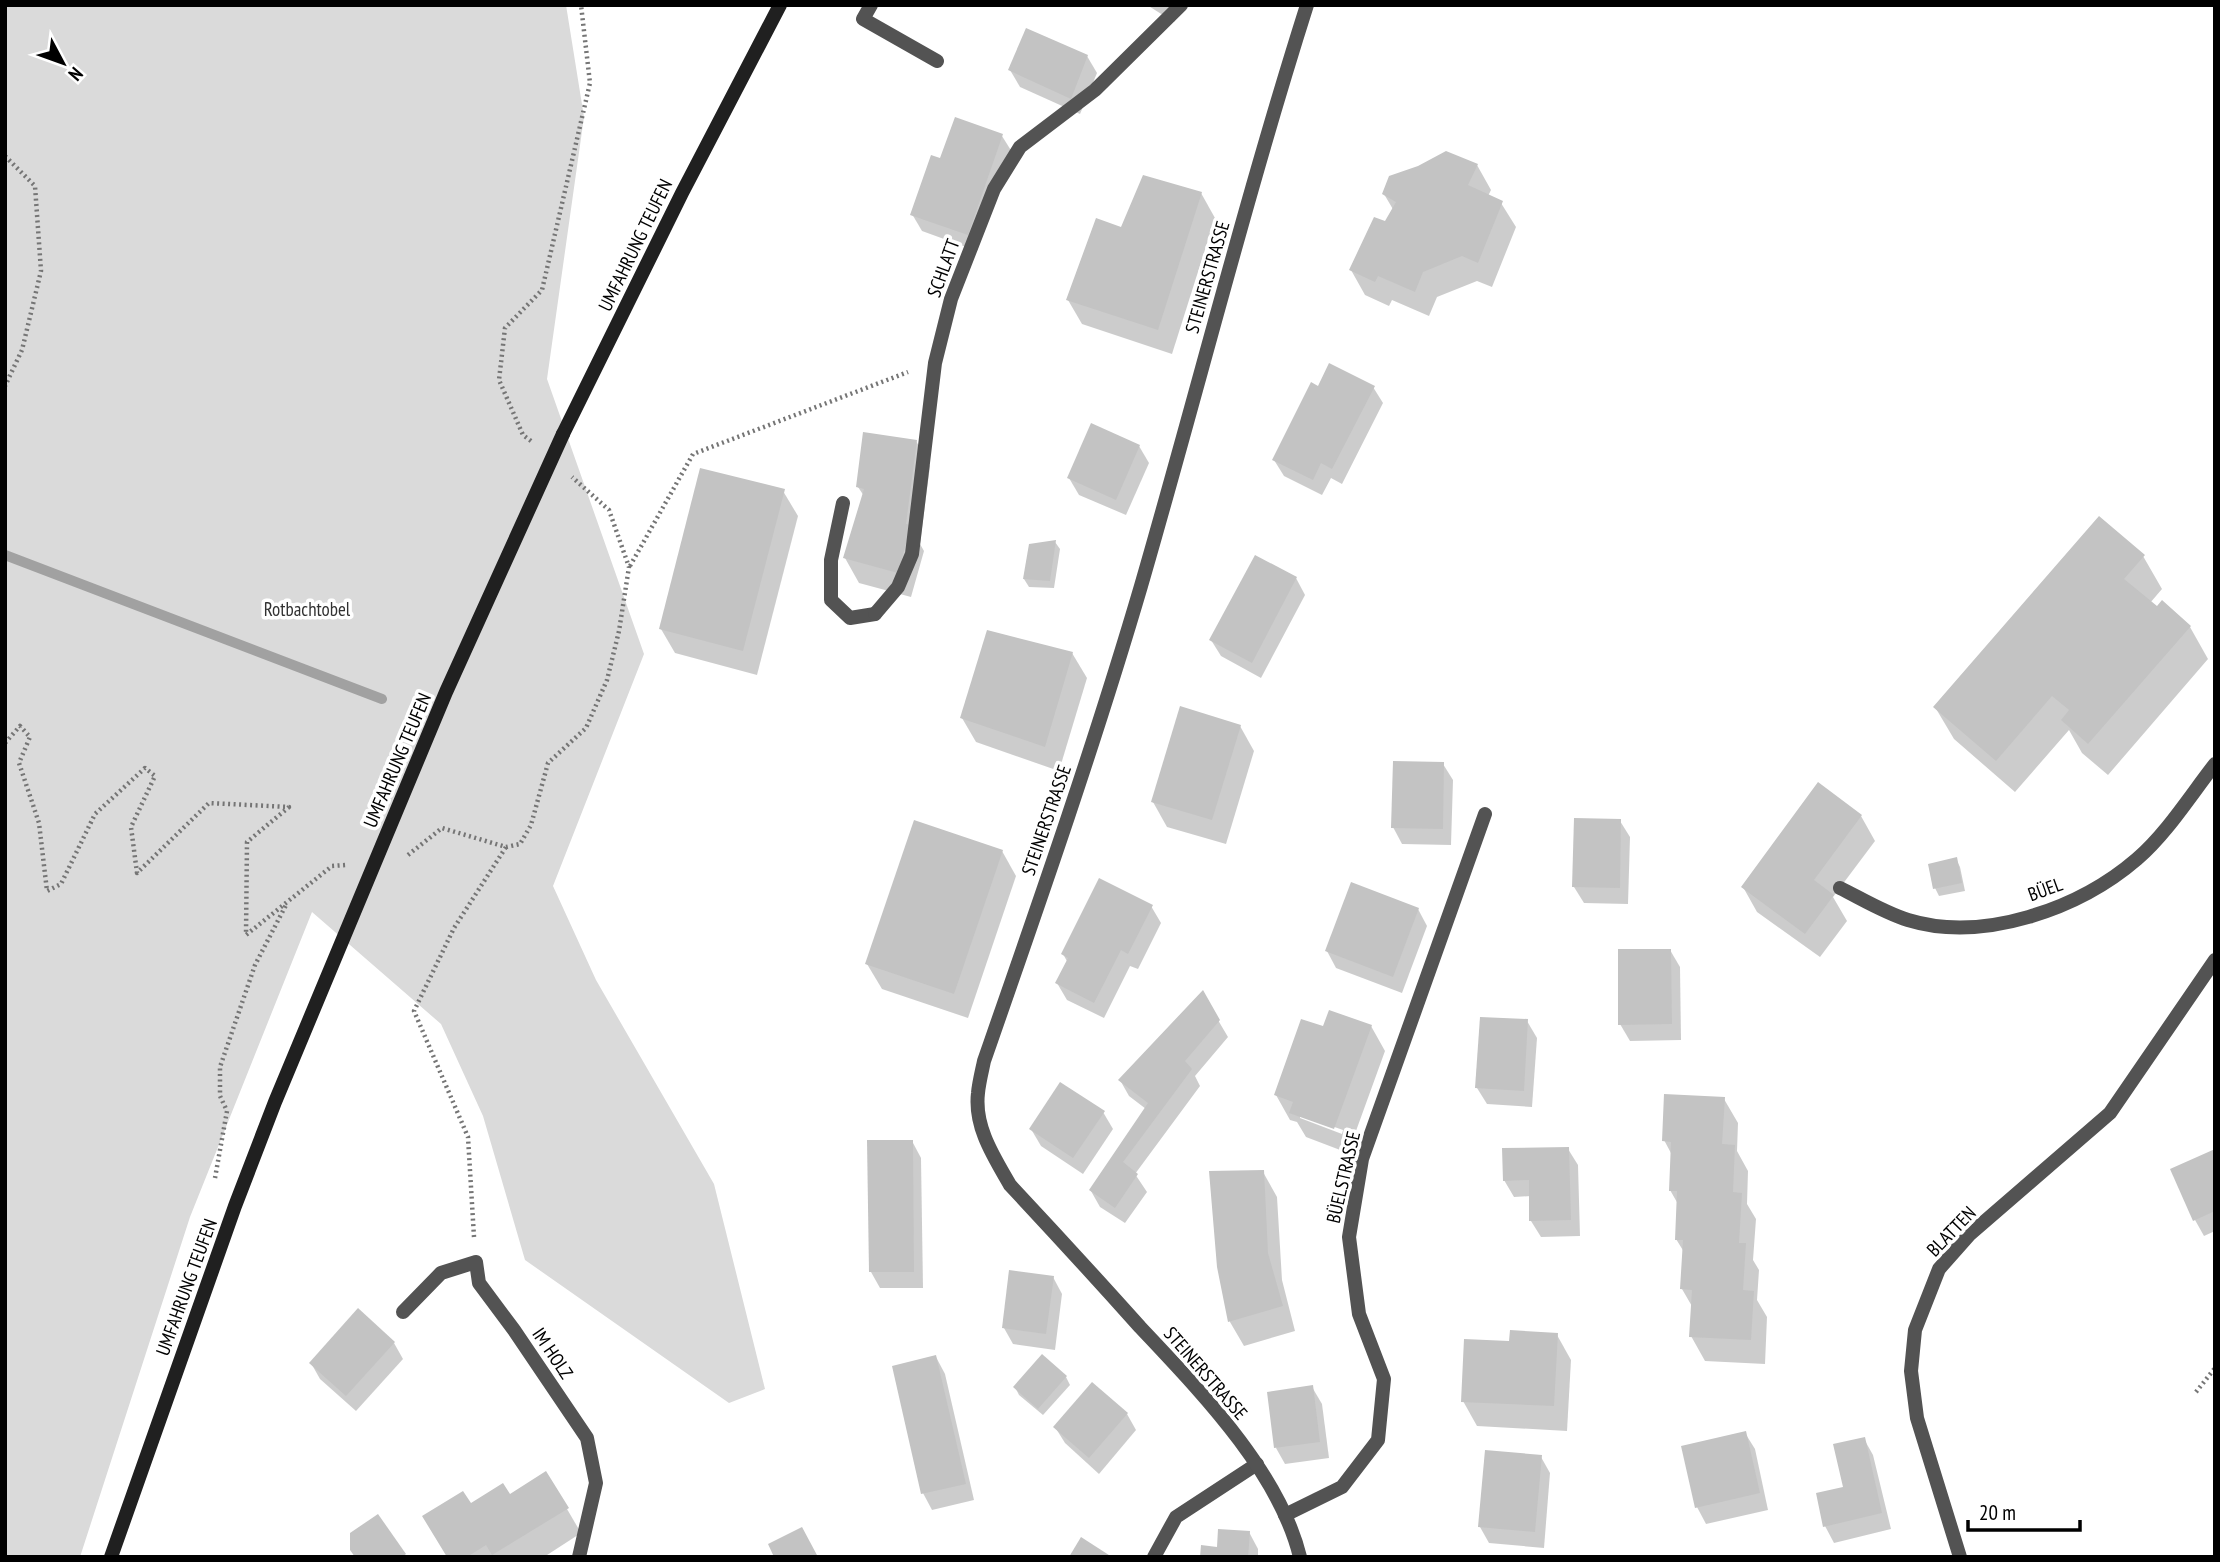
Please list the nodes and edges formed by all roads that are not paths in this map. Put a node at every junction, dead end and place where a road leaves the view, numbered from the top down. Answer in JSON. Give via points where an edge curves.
{"nodes":[{"id":1,"x":780,"y":5,"type":"edge"},
{"id":2,"x":871,"y":5,"type":"edge"},
{"id":3,"x":1181,"y":5,"type":"edge"},
{"id":4,"x":1307,"y":5,"type":"edge"},
{"id":5,"x":937,"y":61,"type":"dead end"},
{"id":6,"x":844,"y":503,"type":"dead end"},
{"id":7,"x":2215,"y":764,"type":"edge"},
{"id":8,"x":1485,"y":814,"type":"dead end"},
{"id":9,"x":1840,"y":888,"type":"dead end"},
{"id":10,"x":2215,"y":960,"type":"edge"},
{"id":11,"x":403,"y":1312,"type":"dead end"},
{"id":12,"x":1257,"y":1464,"type":"junction"},
{"id":13,"x":1285,"y":1515,"type":"junction"},
{"id":14,"x":111,"y":1557,"type":"edge"},
{"id":15,"x":579,"y":1557,"type":"edge"},
{"id":16,"x":1154,"y":1557,"type":"edge"},
{"id":17,"x":1300,"y":1557,"type":"edge"},
{"id":18,"x":1960,"y":1557,"type":"edge"}],
"edges":[{"from":1,"to":14,"type":"main road","name":"UMFAHRUNG TEUFEN","bridge":true,"via":[[563,434],[446,692],[275,1102]]},
{"from":2,"to":5,"type":"street","via":[[863,19]]},
{"from":3,"to":6,"type":"street","name":"SCHLATT","via":[[1095,90],[1020,148],[995,190],[951,299],[935,363],[912,554],[898,587],[876,614],[850,618],[831,600],[831,560]]},
{"from":4,"to":12,"type":"street","name":"STEINERSTRASSE","via":[[1140,587],[1075,799],[984,1060],[977,1094],[979,1122],[1010,1185],[1190,1380]]},
{"from":7,"to":9,"type":"street","name":"BÜEL","via":[[2138,858],[2106,883],[2053,909],[2002,923],[1954,929],[1907,920]]},
{"from":8,"to":13,"type":"street","name":"BÜELSTRASSE","via":[[1362,1159],[1349,1237],[1359,1314],[1384,1379],[1378,1440],[1342,1487]]},
{"from":10,"to":18,"type":"street","name":"BLATTEN","via":[[2110,1113],[1969,1235],[1939,1269],[1915,1330],[1912,1371],[1917,1418]]},
{"from":11,"to":15,"type":"street","name":"IM HOLZ","via":[[441,1273],[476,1262],[479,1283],[587,1438],[596,1483]]},
{"from":12,"to":13,"type":"street","name":"STEINERSTRASSE"},
{"from":12,"to":16,"type":"street","via":[[1176,1517]]},
{"from":13,"to":17,"type":"street","name":"STEINERSTRASSE"}]}
